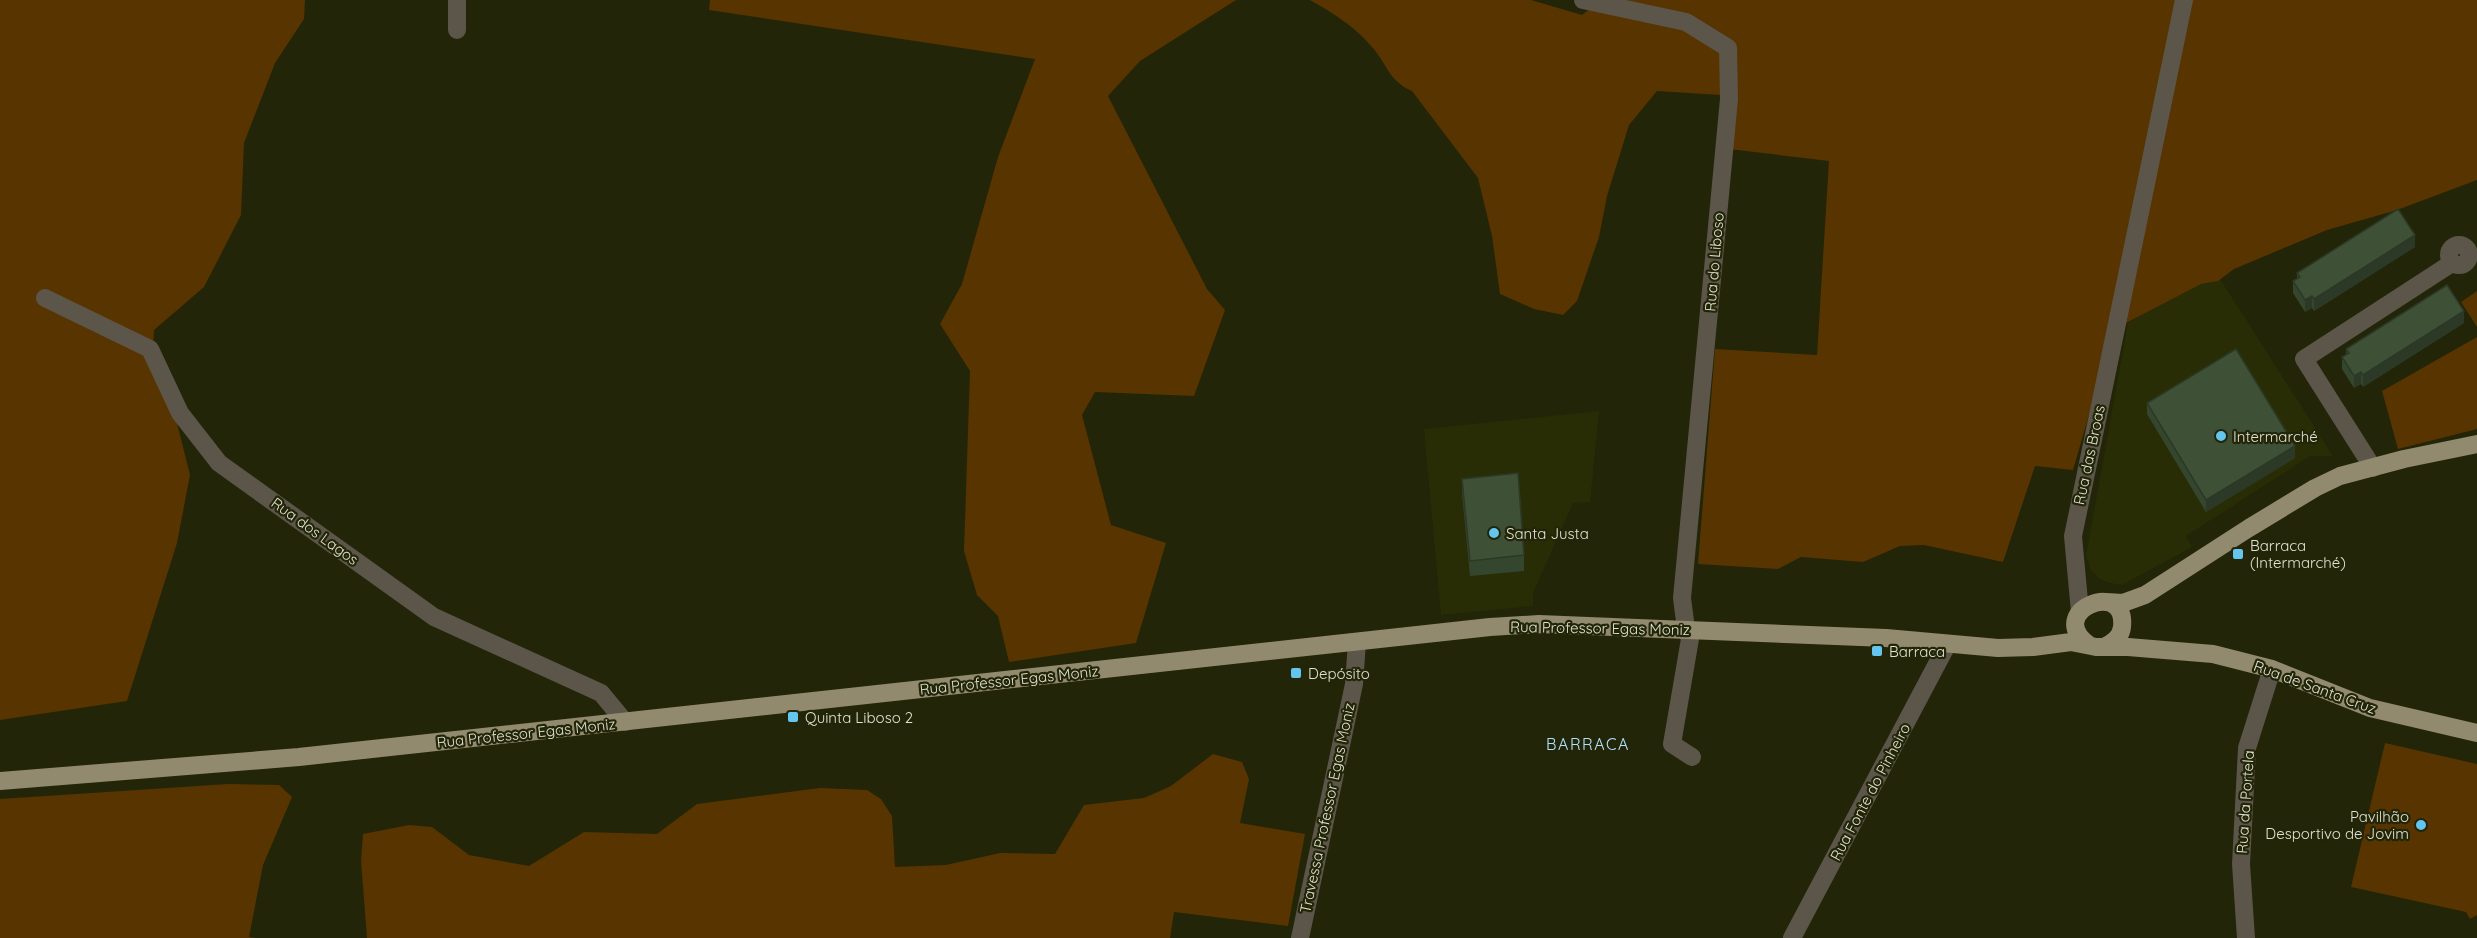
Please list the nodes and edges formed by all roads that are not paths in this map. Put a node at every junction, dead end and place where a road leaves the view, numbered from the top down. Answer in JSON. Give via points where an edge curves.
{"nodes":[{"id":1,"x":457,"y":0,"type":"edge"},
{"id":2,"x":1583,"y":0,"type":"edge"},
{"id":3,"x":2184,"y":0,"type":"edge"},
{"id":4,"x":457,"y":30,"type":"dead end"},
{"id":5,"x":2452,"y":262,"type":"dead end"},
{"id":6,"x":45,"y":298,"type":"dead end"},
{"id":7,"x":2471,"y":447,"type":"edge"},
{"id":8,"x":2373,"y":468,"type":"junction"},
{"id":9,"x":2076,"y":575,"type":"junction"},
{"id":10,"x":2145,"y":595,"type":"junction"},
{"id":11,"x":2106,"y":602,"type":"junction"},
{"id":12,"x":2080,"y":612,"type":"junction"},
{"id":13,"x":2122,"y":625,"type":"junction"},
{"id":14,"x":1686,"y":629,"type":"junction"},
{"id":15,"x":1357,"y":642,"type":"junction"},
{"id":16,"x":1947,"y":645,"type":"junction"},
{"id":17,"x":2096,"y":646,"type":"junction"},
{"id":18,"x":2019,"y":648,"type":"junction"},
{"id":19,"x":2152,"y":649,"type":"junction"},
{"id":20,"x":2272,"y":669,"type":"junction"},
{"id":21,"x":625,"y":722,"type":"junction"},
{"id":22,"x":2477,"y":733,"type":"edge"},
{"id":23,"x":1692,"y":757,"type":"dead end"},
{"id":24,"x":0,"y":782,"type":"edge"},
{"id":25,"x":1793,"y":937,"type":"edge"},
{"id":26,"x":1300,"y":938,"type":"edge"},
{"id":27,"x":2246,"y":938,"type":"edge"}],
"edges":[{"from":1,"to":4,"type":"street"},
{"from":2,"to":14,"type":"street","name":"Rua do Liboso","via":[[1686,22],[1728,48],[1730,99],[1682,598]]},
{"from":3,"to":9,"type":"street","name":"Rua das Broas","via":[[2073,536]]},
{"from":5,"to":8,"type":"street","via":[[2304,359]]},
{"from":6,"to":21,"type":"street","name":"Rua dos Lagos","via":[[150,349],[180,413],[219,463],[434,617],[601,693]]},
{"from":7,"to":8,"type":"main road"},
{"from":8,"to":10,"type":"main road","via":[[2340,476],[2315,488]]},
{"from":9,"to":11,"type":"street","via":[[2092,594]]},
{"from":9,"to":12,"type":"street","name":"Rua das Broas"},
{"from":10,"to":11,"type":"main road","via":[[2123,603]]},
{"from":10,"to":13,"type":"main road","via":[[2126,614]]},
{"from":11,"to":12,"type":"main road","via":[[2091,603]]},
{"from":11,"to":13,"type":"main road","via":[[2118,611]]},
{"from":12,"to":17,"type":"main road","via":[[2076,627],[2083,640]]},
{"from":12,"to":18,"type":"main road","name":"Rua Professor Egas Moniz","via":[[2060,633]]},
{"from":13,"to":17,"type":"main road","via":[[2117,639]]},
{"from":13,"to":19,"type":"main road","name":"Rua de Santa Cruz","via":[[2130,639]]},
{"from":14,"to":15,"type":"main road","name":"Rua Professor Egas Moniz","via":[[1539,624]]},
{"from":14,"to":16,"type":"main road","name":"Rua Professor Egas Moniz","via":[[1886,638]]},
{"from":14,"to":23,"type":"street","via":[[1690,639],[1672,744]]},
{"from":15,"to":21,"type":"main road","name":"Rua Professor Egas Moniz"},
{"from":15,"to":26,"type":"street","name":"Travessa Professor Egas Moniz","via":[[1354,684]]},
{"from":16,"to":18,"type":"main road","name":"Rua Professor Egas Moniz"},
{"from":16,"to":25,"type":"street","name":"Rua Fonte do Pinheiro"},
{"from":17,"to":18,"type":"main road","name":"Rua Professor Egas Moniz","via":[[2060,643]]},
{"from":17,"to":19,"type":"main road","name":"Rua de Santa Cruz"},
{"from":19,"to":20,"type":"main road","name":"Rua de Santa Cruz","via":[[2213,654]]},
{"from":20,"to":22,"type":"main road","name":"Rua de Santa Cruz","via":[[2370,708]]},
{"from":20,"to":27,"type":"street","name":"Rua da Portela","via":[[2247,748],[2241,864]]},
{"from":21,"to":24,"type":"main road","name":"Rua Professor Egas Moniz","via":[[299,757]]}]}
